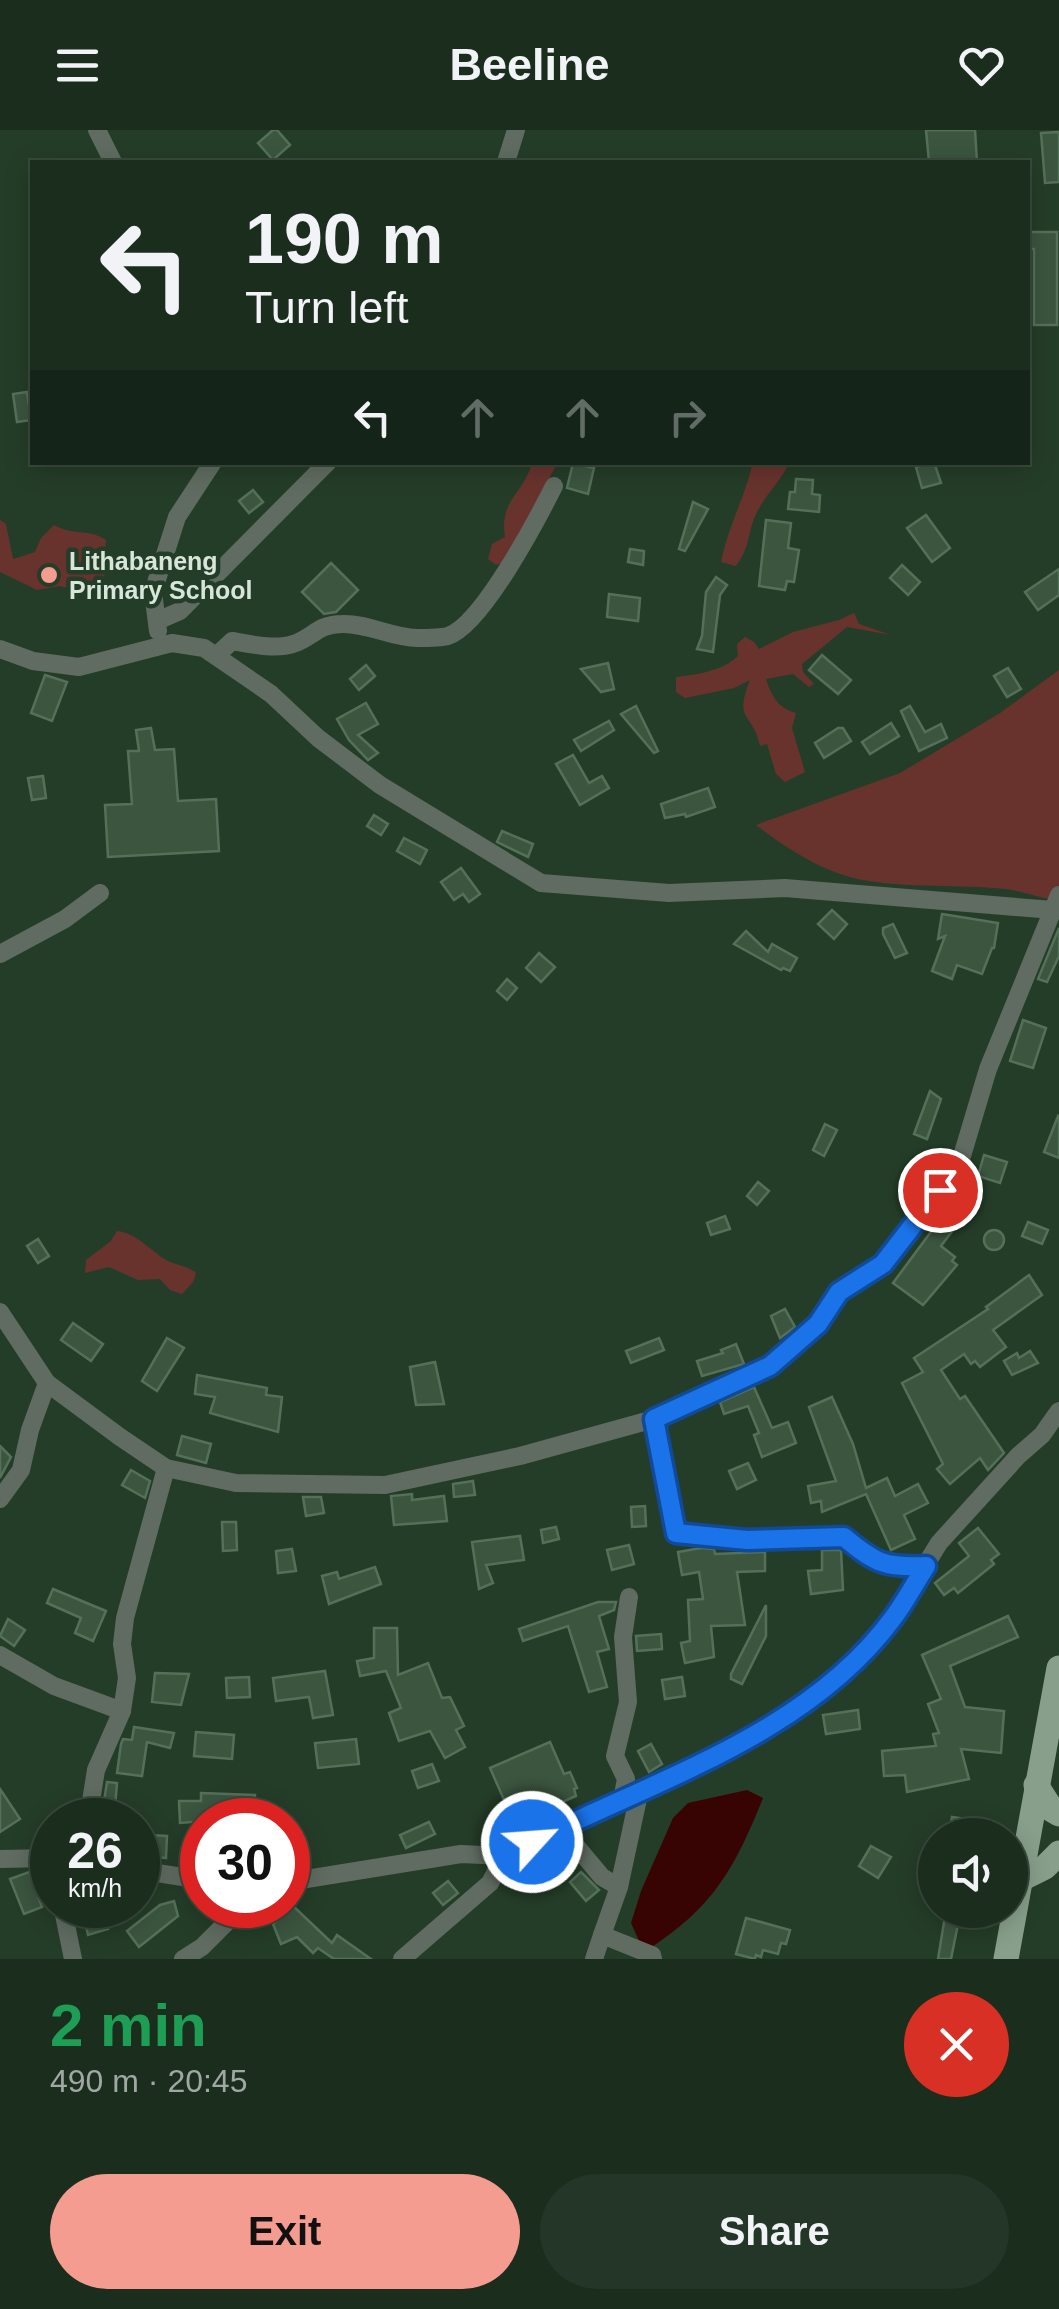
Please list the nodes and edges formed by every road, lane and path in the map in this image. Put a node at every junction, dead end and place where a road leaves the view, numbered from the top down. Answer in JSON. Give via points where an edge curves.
{"nodes":[{"id":1,"x":98,"y":130,"type":"edge"},
{"id":2,"x":516,"y":130,"type":"edge"},
{"id":3,"x":112,"y":160,"type":"edge"},
{"id":4,"x":507,"y":160,"type":"edge"},
{"id":5,"x":211,"y":465,"type":"edge"},
{"id":6,"x":325,"y":465,"type":"edge"},
{"id":7,"x":554,"y":486,"type":"dead end"},
{"id":8,"x":157,"y":621,"type":"junction"},
{"id":9,"x":160,"y":646,"type":"junction"},
{"id":10,"x":0,"y":649,"type":"edge"},
{"id":11,"x":216,"y":656,"type":"junction"},
{"id":12,"x":100,"y":893,"type":"dead end"},
{"id":13,"x":1056,"y":902,"type":"edge"},
{"id":14,"x":0,"y":954,"type":"edge"},
{"id":15,"x":0,"y":1312,"type":"edge"},
{"id":16,"x":46,"y":1384,"type":"junction"},
{"id":17,"x":1059,"y":1411,"type":"edge"},
{"id":18,"x":654,"y":1419,"type":"junction"},
{"id":19,"x":166,"y":1468,"type":"junction"},
{"id":20,"x":0,"y":1498,"type":"edge"},
{"id":21,"x":926,"y":1566,"type":"junction"},
{"id":22,"x":629,"y":1597,"type":"dead end"},
{"id":23,"x":0,"y":1655,"type":"edge"},
{"id":24,"x":1059,"y":1668,"type":"edge"},
{"id":25,"x":122,"y":1711,"type":"junction"},
{"id":26,"x":1036,"y":1785,"type":"junction"},
{"id":27,"x":631,"y":1797,"type":"junction"},
{"id":28,"x":92,"y":1798,"type":"edge"},
{"id":29,"x":1059,"y":1814,"type":"edge"},
{"id":30,"x":1029,"y":1822,"type":"junction"},
{"id":31,"x":560,"y":1828,"type":"junction"},
{"id":32,"x":1028,"y":1828,"type":"edge"},
{"id":33,"x":1059,"y":1831,"type":"edge"},
{"id":34,"x":1059,"y":1853,"type":"edge"},
{"id":35,"x":504,"y":1856,"type":"junction"},
{"id":36,"x":30,"y":1859,"type":"edge"},
{"id":37,"x":0,"y":1860,"type":"edge"},
{"id":38,"x":1028,"y":1876,"type":"edge"},
{"id":39,"x":310,"y":1878,"type":"edge"},
{"id":40,"x":619,"y":1888,"type":"junction"},
{"id":41,"x":66,"y":1928,"type":"edge"},
{"id":42,"x":225,"y":1928,"type":"edge"},
{"id":43,"x":1011,"y":1928,"type":"edge"},
{"id":44,"x":602,"y":1935,"type":"junction"},
{"id":45,"x":204,"y":1953,"type":"edge"},
{"id":46,"x":407,"y":1958,"type":"edge"},
{"id":47,"x":72,"y":1959,"type":"edge"},
{"id":48,"x":183,"y":1959,"type":"edge"},
{"id":49,"x":594,"y":1959,"type":"edge"},
{"id":50,"x":653,"y":1959,"type":"edge"},
{"id":51,"x":1006,"y":1959,"type":"edge"}],
"edges":[{"from":1,"to":3,"type":"street"},
{"from":2,"to":4,"type":"street"},
{"from":5,"to":8,"type":"street","via":[[177,517],[153,592]]},
{"from":6,"to":8,"type":"street","via":[[180,611]]},
{"from":7,"to":11,"type":"street","via":[[506,573],[449,636],[414,638],[346,623],[322,626],[293,644],[232,641]]},
{"from":8,"to":9,"type":"street"},
{"from":9,"to":10,"type":"street","via":[[79,667]]},
{"from":9,"to":11,"type":"street","via":[[204,648]]},
{"from":11,"to":13,"type":"street","via":[[272,694],[380,786],[542,883],[669,893],[784,888]]},
{"from":12,"to":14,"type":"street"},
{"from":13,"to":18,"type":"street","via":[[988,1069],[959,1166],[894,1250],[839,1292],[818,1324],[770,1366]]},
{"from":15,"to":16,"type":"street"},
{"from":16,"to":19,"type":"street"},
{"from":16,"to":20,"type":"street","via":[[21,1470]]},
{"from":17,"to":21,"type":"street"},
{"from":18,"to":19,"type":"street","via":[[385,1485],[236,1483]]},
{"from":18,"to":21,"type":"street","via":[[676,1533],[747,1540],[844,1537],[873,1562]]},
{"from":19,"to":25,"type":"street","via":[[126,1618]]},
{"from":21,"to":27,"type":"street","via":[[869,1646],[805,1704]]},
{"from":22,"to":27,"type":"street","via":[[623,1636],[628,1702],[615,1756]]},
{"from":23,"to":25,"type":"street","via":[[54,1686]]},
{"from":24,"to":26,"type":"main road"},
{"from":25,"to":28,"type":"street","via":[[96,1770]]},
{"from":26,"to":29,"type":"main road"},
{"from":26,"to":30,"type":"main road"},
{"from":27,"to":31,"type":"street"},
{"from":27,"to":40,"type":"street"},
{"from":30,"to":32,"type":"main road"},
{"from":30,"to":33,"type":"main road"},
{"from":31,"to":35,"type":"street"},
{"from":31,"to":40,"type":"street"},
{"from":34,"to":38,"type":"main road"},
{"from":35,"to":39,"type":"street","via":[[461,1854]]},
{"from":35,"to":46,"type":"street","via":[[490,1884]]},
{"from":36,"to":37,"type":"street"},
{"from":40,"to":44,"type":"street"},
{"from":41,"to":47,"type":"street"},
{"from":42,"to":45,"type":"street"},
{"from":43,"to":51,"type":"main road"},
{"from":44,"to":49,"type":"street"},
{"from":44,"to":50,"type":"street"},
{"from":45,"to":48,"type":"street"}]}
